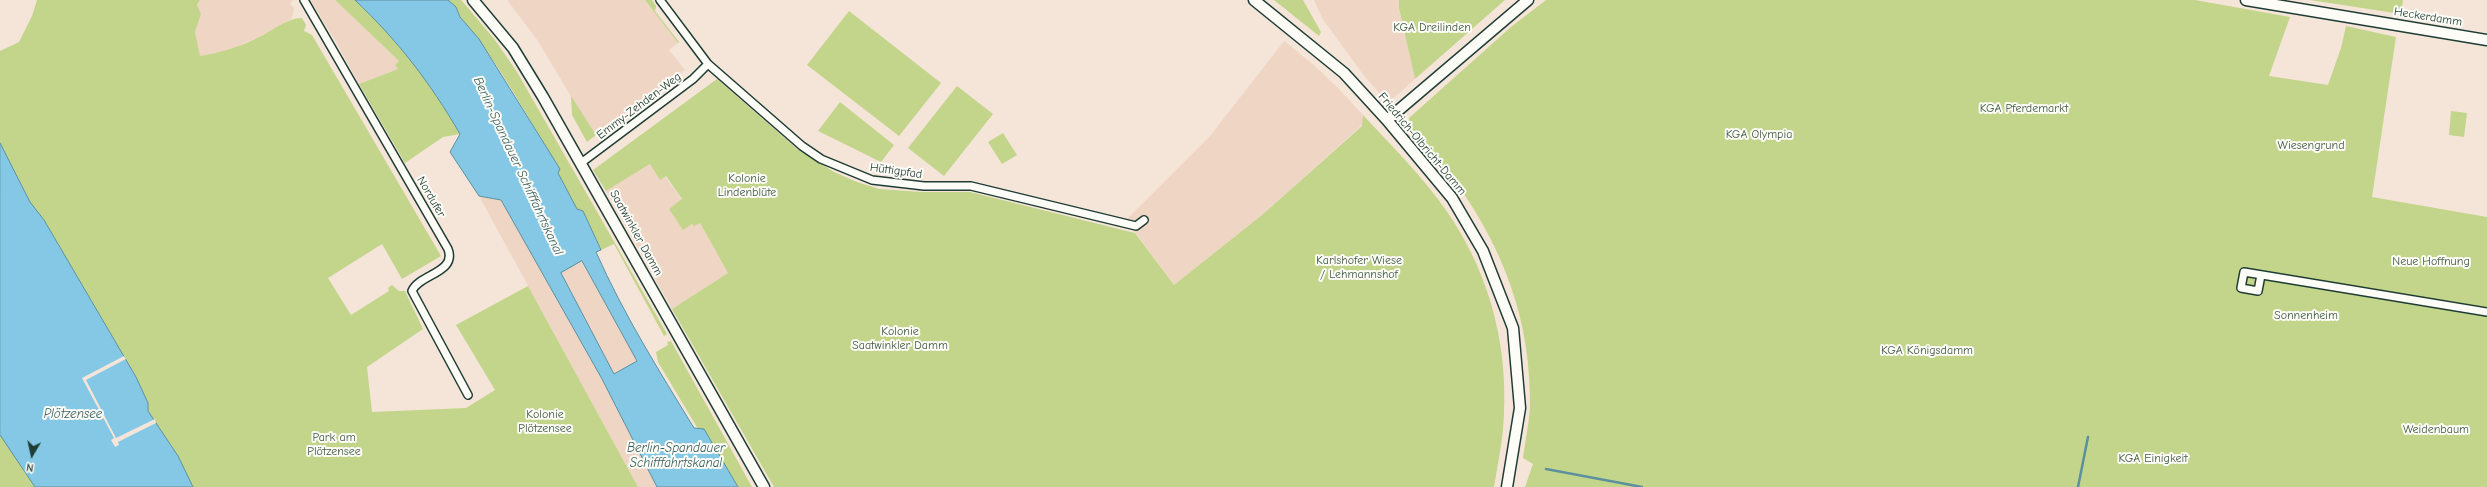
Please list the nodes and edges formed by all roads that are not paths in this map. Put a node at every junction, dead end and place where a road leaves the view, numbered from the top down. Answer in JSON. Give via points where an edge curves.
{"nodes":[{"id":1,"x":304,"y":0,"type":"edge"},
{"id":2,"x":473,"y":0,"type":"edge"},
{"id":3,"x":660,"y":0,"type":"edge"},
{"id":4,"x":1254,"y":0,"type":"edge"},
{"id":5,"x":1528,"y":0,"type":"edge"},
{"id":6,"x":2246,"y":0,"type":"edge"},
{"id":7,"x":2487,"y":40,"type":"edge"},
{"id":8,"x":708,"y":64,"type":"junction"},
{"id":9,"x":1387,"y":120,"type":"junction"},
{"id":10,"x":581,"y":163,"type":"junction"},
{"id":11,"x":1144,"y":220,"type":"dead end"},
{"id":12,"x":2261,"y":275,"type":"dead end"},
{"id":13,"x":2487,"y":312,"type":"edge"},
{"id":14,"x":468,"y":395,"type":"dead end"},
{"id":15,"x":764,"y":487,"type":"edge"},
{"id":16,"x":1507,"y":487,"type":"edge"}],
"edges":[{"from":1,"to":14,"type":"street","name":"Nordufer","via":[[448,249],[450,254],[447,264],[412,290]]},
{"from":2,"to":10,"type":"street","name":"Saatwinkler Damm","via":[[513,48]]},
{"from":3,"to":8,"type":"street","name":"Hüttigpfad"},
{"from":4,"to":9,"type":"street","name":"Friedrich-Olbricht-Damm","via":[[1344,73]]},
{"from":5,"to":9,"type":"street"},
{"from":6,"to":7,"type":"street","name":"Heckerdamm"},
{"from":8,"to":10,"type":"street","name":"Emmy-Zehden-Weg","via":[[694,80]]},
{"from":8,"to":11,"type":"street","name":"Hüttigpfad","via":[[802,146],[820,159],[858,175],[901,185],[971,186],[1136,226]]},
{"from":9,"to":16,"type":"street","name":"Friedrich-Olbricht-Damm","via":[[1440,182],[1461,213],[1483,251],[1513,328],[1520,408]]},
{"from":10,"to":15,"type":"street","name":"Saatwinkler Damm"},
{"from":12,"to":13,"type":"street"}]}
